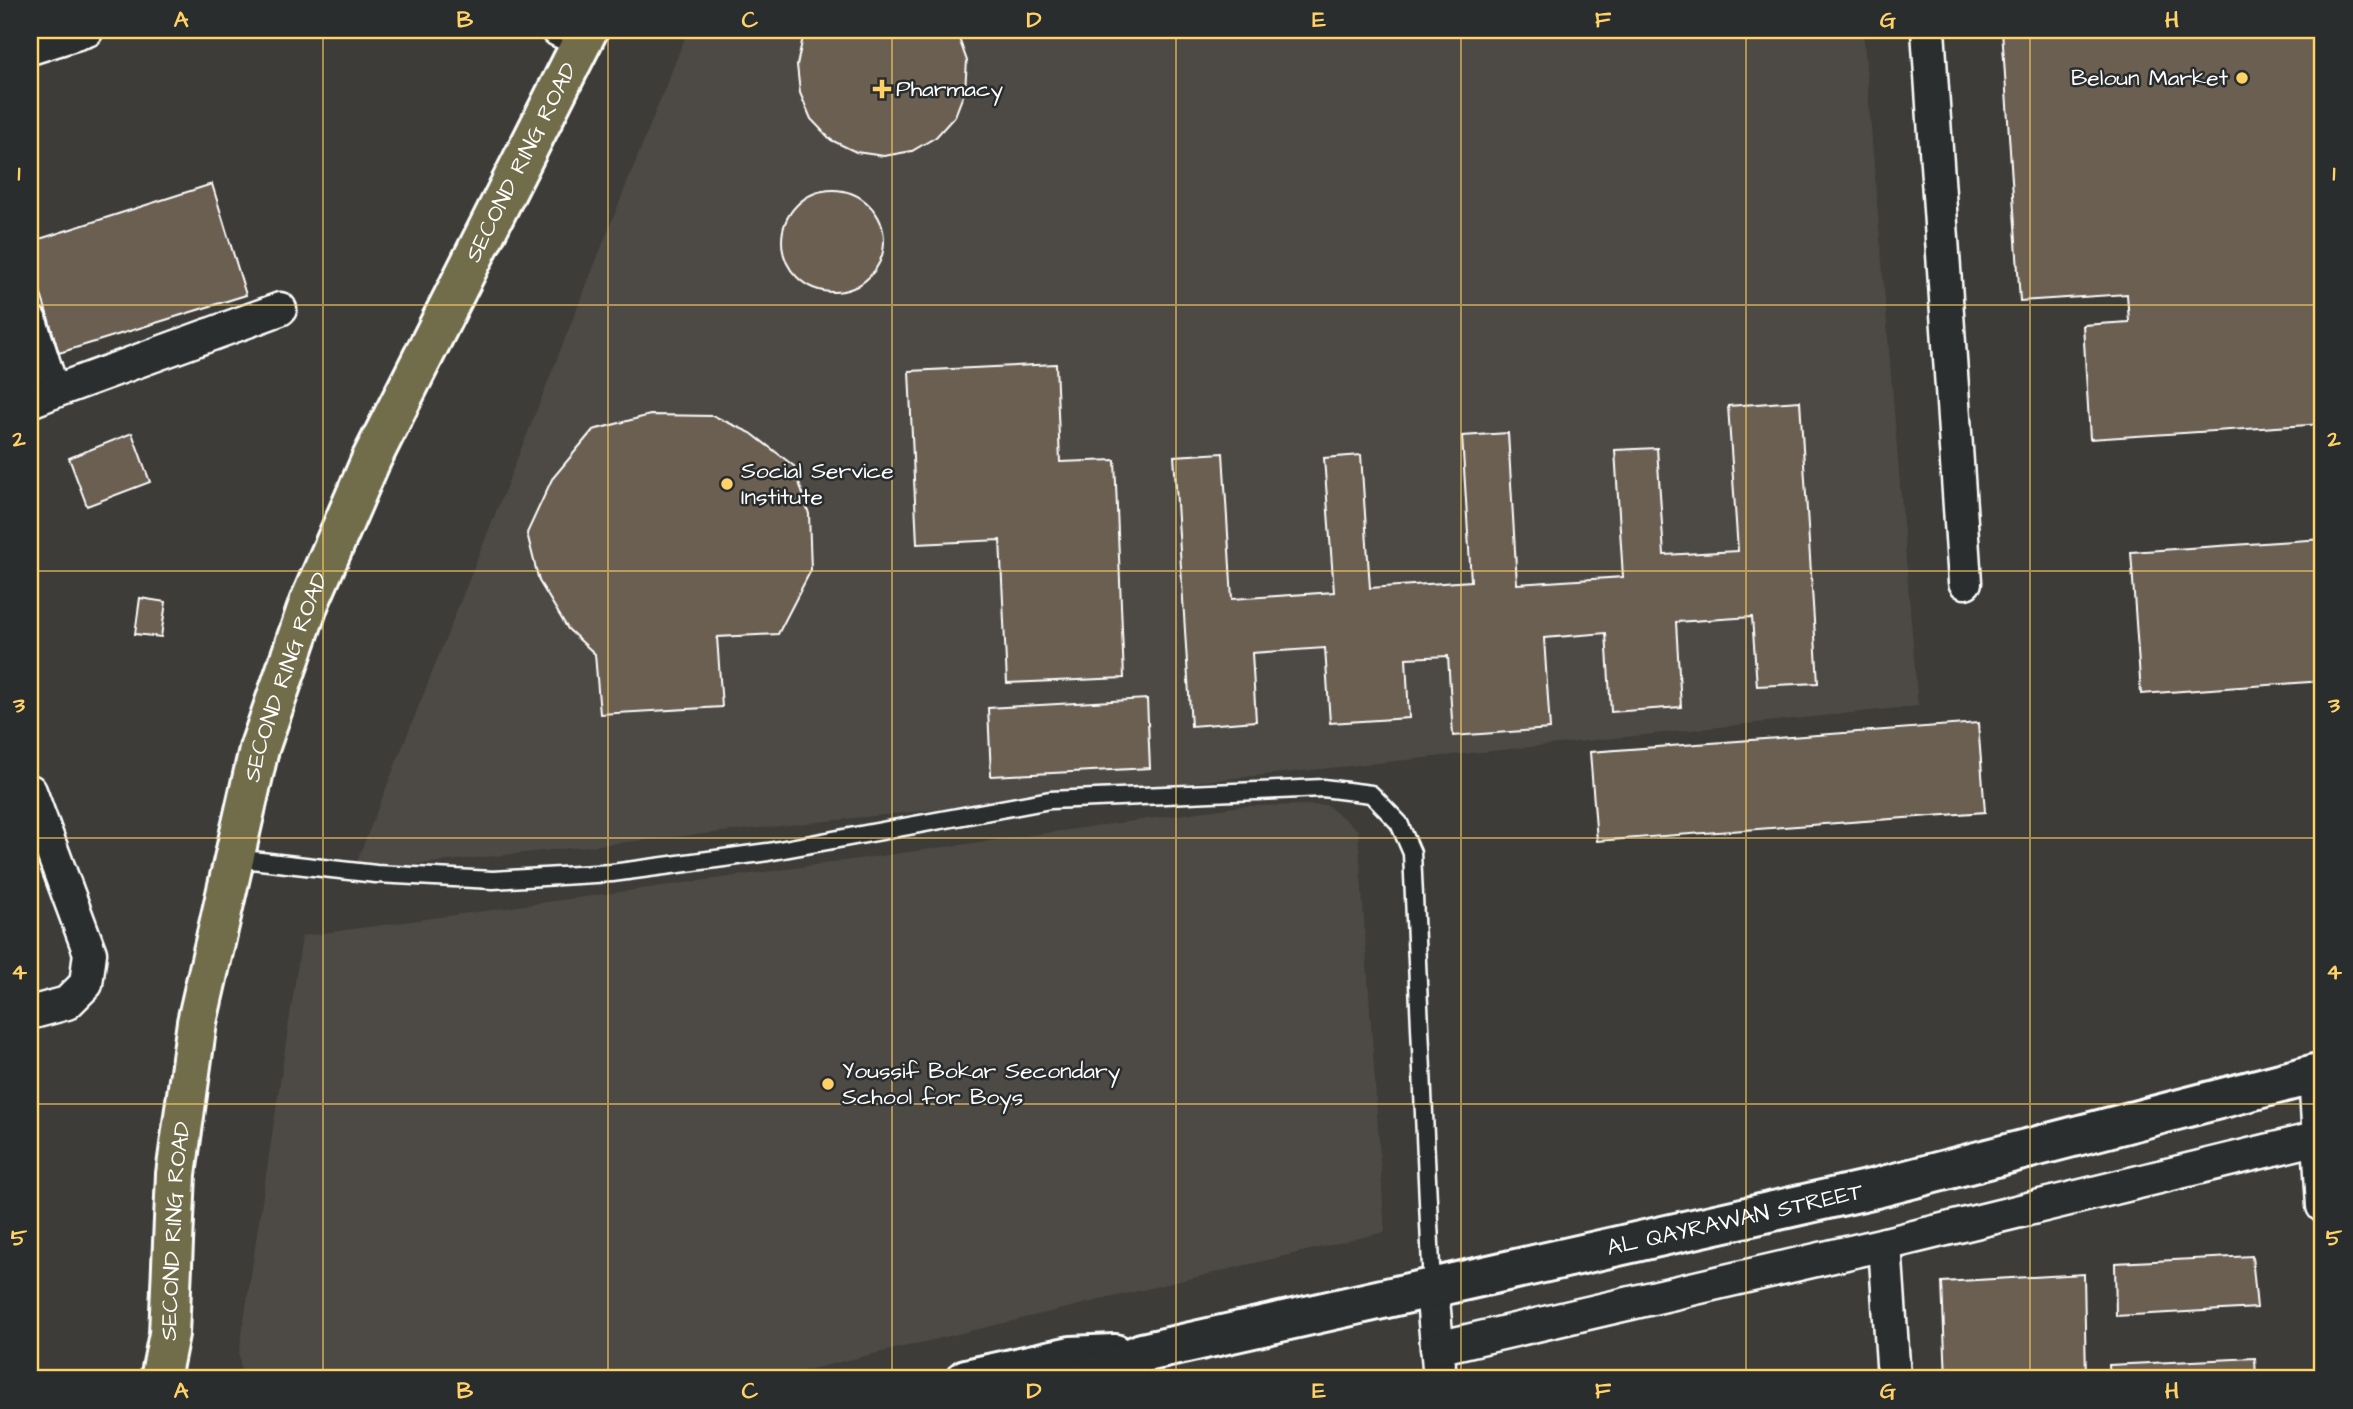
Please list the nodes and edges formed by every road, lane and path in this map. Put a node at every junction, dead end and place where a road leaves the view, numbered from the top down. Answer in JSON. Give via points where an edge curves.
{"nodes":[{"id":1,"x":87,"y":30,"type":"edge"},
{"id":2,"x":1928,"y":30,"type":"edge"},
{"id":3,"x":576,"y":34,"type":"edge"},
{"id":4,"x":30,"y":48,"type":"edge"},
{"id":5,"x":280,"y":309,"type":"dead end"},
{"id":6,"x":30,"y":321,"type":"edge"},
{"id":7,"x":41,"y":397,"type":"edge"},
{"id":8,"x":1965,"y":582,"type":"dead end"},
{"id":9,"x":30,"y":791,"type":"edge"},
{"id":10,"x":233,"y":858,"type":"junction"},
{"id":11,"x":30,"y":1013,"type":"edge"},
{"id":12,"x":2319,"y":1073,"type":"edge"},
{"id":13,"x":2321,"y":1138,"type":"edge"},
{"id":14,"x":2323,"y":1206,"type":"edge"},
{"id":15,"x":1885,"y":1244,"type":"junction"},
{"id":16,"x":1432,"y":1288,"type":"junction"},
{"id":17,"x":1437,"y":1348,"type":"junction"},
{"id":18,"x":1142,"y":1353,"type":"junction"},
{"id":19,"x":160,"y":1379,"type":"edge"},
{"id":20,"x":966,"y":1379,"type":"edge"},
{"id":21,"x":1081,"y":1379,"type":"edge"},
{"id":22,"x":1440,"y":1379,"type":"edge"},
{"id":23,"x":1894,"y":1379,"type":"edge"}],
"edges":[{"from":1,"to":4,"type":"street"},
{"from":2,"to":8,"type":"street"},
{"from":3,"to":10,"type":"main road","name":"SECOND RING ROAD","via":[[371,460],[309,603],[259,749]]},
{"from":5,"to":7,"type":"street"},
{"from":6,"to":7,"type":"street"},
{"from":9,"to":11,"type":"street","via":[[90,953],[86,984],[67,1003]]},
{"from":10,"to":16,"type":"lane","via":[[376,874],[493,880],[612,873],[768,852],[1051,800],[1323,788],[1371,794],[1399,822],[1412,853]]},
{"from":10,"to":19,"type":"main road","name":"SECOND RING ROAD","via":[[197,1022],[179,1146],[169,1334]]},
{"from":12,"to":13,"type":"street"},
{"from":12,"to":16,"type":"main road","name":"AL QAYRAWAN STREET","via":[[1876,1188]]},
{"from":13,"to":14,"type":"street"},
{"from":13,"to":15,"type":"street"},
{"from":15,"to":17,"type":"street"},
{"from":15,"to":23,"type":"street"},
{"from":16,"to":17,"type":"street"},
{"from":16,"to":18,"type":"main road","name":"AL QAYRAWAN STREET"},
{"from":17,"to":22,"type":"street"},
{"from":18,"to":20,"type":"main road","name":"AL QAYRAWAN STREET","via":[[1071,1356]]},
{"from":18,"to":21,"type":"main road","name":"AL QAYRAWAN STREET"}]}
